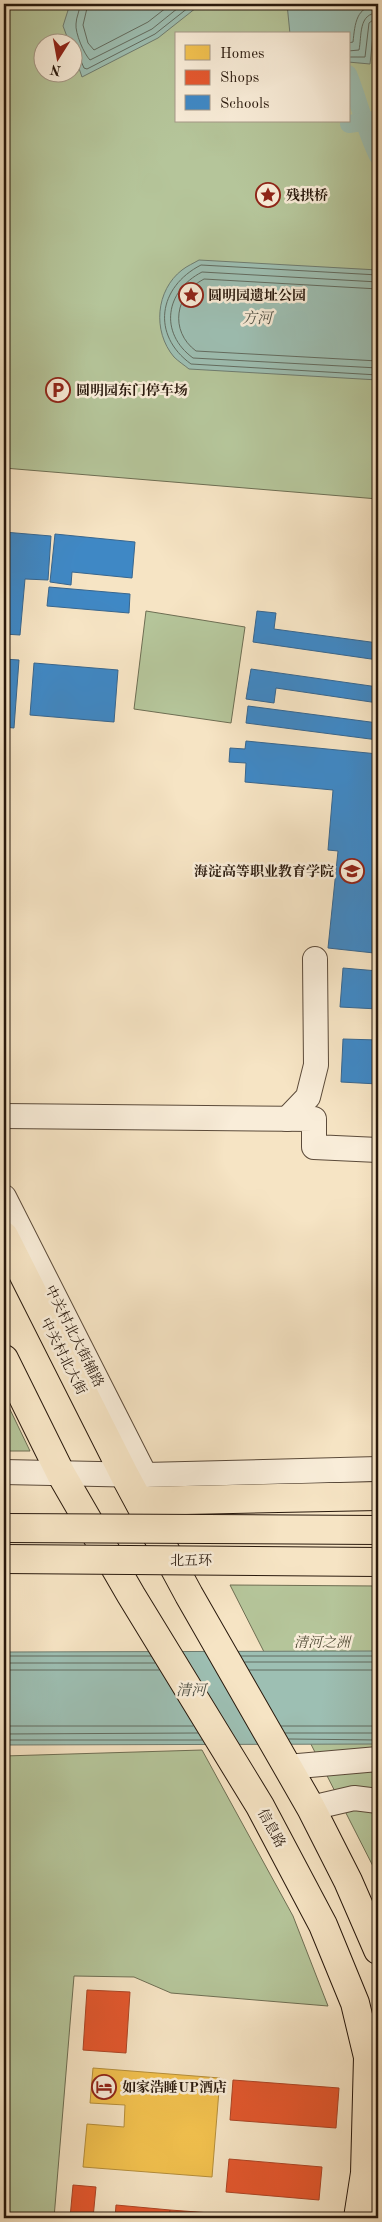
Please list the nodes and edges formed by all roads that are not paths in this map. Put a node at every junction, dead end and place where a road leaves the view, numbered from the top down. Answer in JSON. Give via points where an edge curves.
{"nodes":[{"id":1,"x":315,"y":958,"type":"dead end"},
{"id":2,"x":4,"y":1116,"type":"edge"},
{"id":3,"x":287,"y":1119,"type":"junction"},
{"id":4,"x":378,"y":1150,"type":"edge"},
{"id":5,"x":4,"y":1197,"type":"edge"},
{"id":6,"x":4,"y":1236,"type":"edge"},
{"id":7,"x":4,"y":1359,"type":"edge"},
{"id":8,"x":378,"y":1469,"type":"edge"},
{"id":9,"x":4,"y":1472,"type":"edge"},
{"id":10,"x":62,"y":1474,"type":"junction"},
{"id":11,"x":136,"y":1484,"type":"junction"},
{"id":12,"x":378,"y":1496,"type":"edge"},
{"id":13,"x":4,"y":1528,"type":"edge"},
{"id":14,"x":378,"y":1530,"type":"edge"},
{"id":15,"x":4,"y":1559,"type":"edge"},
{"id":16,"x":378,"y":1562,"type":"edge"},
{"id":17,"x":378,"y":1759,"type":"edge"},
{"id":18,"x":290,"y":1773,"type":"junction"},
{"id":19,"x":378,"y":1800,"type":"edge"},
{"id":20,"x":311,"y":1808,"type":"junction"},
{"id":21,"x":378,"y":1950,"type":"edge"},
{"id":22,"x":358,"y":2218,"type":"edge"}],
"edges":[{"from":1,"to":3,"type":"street","via":[[316,1065],[308,1097]]},
{"from":2,"to":3,"type":"street"},
{"from":3,"to":4,"type":"street","via":[[314,1119],[314,1147]]},
{"from":5,"to":11,"type":"street","name":"中关村北大街辅路"},
{"from":6,"to":11,"type":"main road","name":"中关村北大街"},
{"from":7,"to":10,"type":"main road"},
{"from":8,"to":11,"type":"street"},
{"from":9,"to":10,"type":"street"},
{"from":10,"to":11,"type":"street"},
{"from":10,"to":22,"type":"main road","name":"信息路","via":[[306,1889],[355,2003],[368,2057],[364,2173]]},
{"from":11,"to":12,"type":"main road"},
{"from":11,"to":18,"type":"main road","via":[[189,1595]]},
{"from":13,"to":14,"type":"main road","bridge":true},
{"from":15,"to":16,"type":"main road","name":"北五环","bridge":true},
{"from":17,"to":18,"type":"street"},
{"from":18,"to":20,"type":"main road"},
{"from":19,"to":20,"type":"street","via":[[354,1798]]},
{"from":20,"to":21,"type":"main road"}]}
